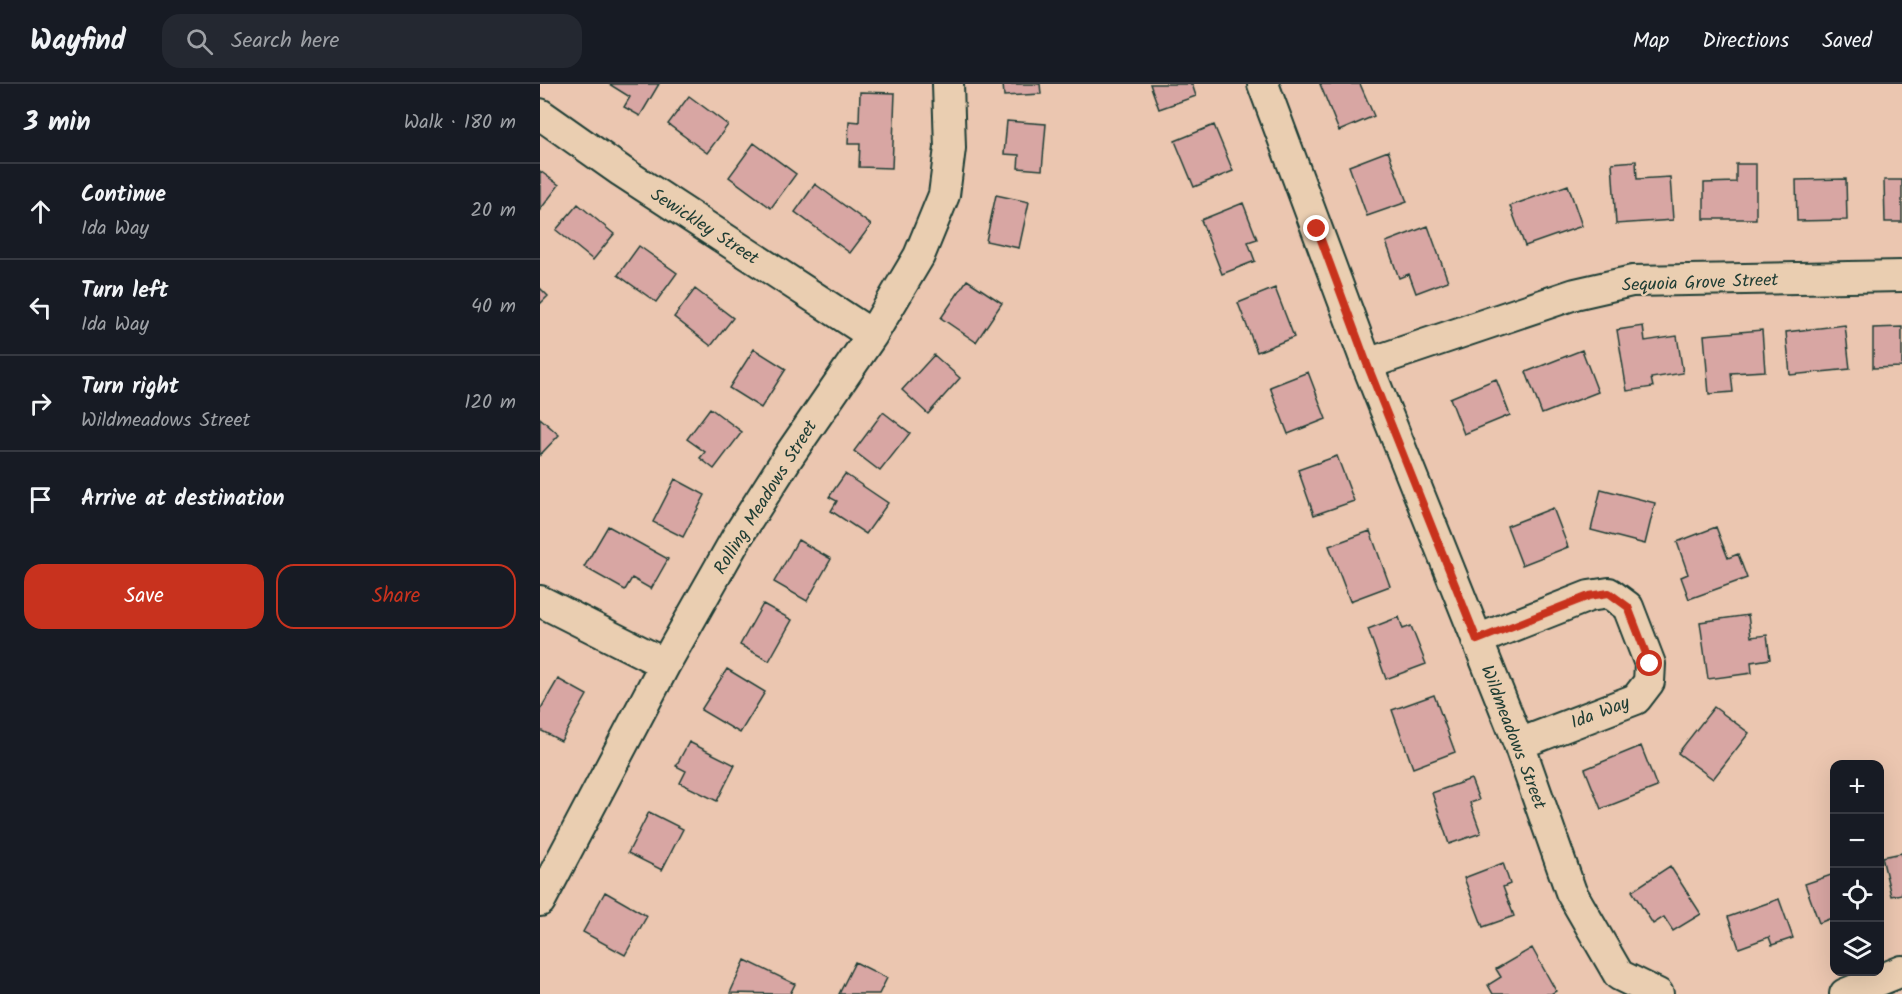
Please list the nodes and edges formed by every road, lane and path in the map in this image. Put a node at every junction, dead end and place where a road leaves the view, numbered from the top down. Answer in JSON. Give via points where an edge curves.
{"nodes":[{"id":1,"x":948,"y":84,"type":"edge"},
{"id":2,"x":1263,"y":84,"type":"edge"},
{"id":3,"x":540,"y":114,"type":"edge"},
{"id":4,"x":1902,"y":276,"type":"edge"},
{"id":5,"x":872,"y":335,"type":"junction"},
{"id":6,"x":1367,"y":364,"type":"junction"},
{"id":7,"x":540,"y":601,"type":"edge"},
{"id":8,"x":1477,"y":640,"type":"junction"},
{"id":9,"x":665,"y":664,"type":"junction"},
{"id":10,"x":1519,"y":744,"type":"junction"},
{"id":11,"x":540,"y":901,"type":"edge"},
{"id":12,"x":1902,"y":970,"type":"edge"},
{"id":13,"x":1658,"y":994,"type":"edge"},
{"id":14,"x":1845,"y":994,"type":"edge"}],
"edges":[{"from":1,"to":5,"type":"street","name":"Rolling Meadows Street","via":[[950,148],[944,195],[919,256]]},
{"from":2,"to":6,"type":"street","name":"Wildmeadows Street"},
{"from":3,"to":5,"type":"street","name":"Sewickley Street"},
{"from":4,"to":6,"type":"street","name":"Sequoia Grove Street","via":[[1632,281],[1575,294]]},
{"from":5,"to":9,"type":"street","name":"Rolling Meadows Street","via":[[737,537]]},
{"from":6,"to":8,"type":"street","name":"Wildmeadows Street"},
{"from":7,"to":9,"type":"street"},
{"from":8,"to":10,"type":"street","name":"Wildmeadows Street"},
{"from":8,"to":10,"type":"street","name":"Ida Way","via":[[1589,596],[1609,593],[1628,607],[1650,664],[1649,682],[1636,699]]},
{"from":9,"to":11,"type":"street","name":"Rolling Meadows Street"},
{"from":10,"to":13,"type":"street","name":"Wildmeadows Street","via":[[1571,892],[1620,975]]},
{"from":12,"to":14,"type":"street"}]}
